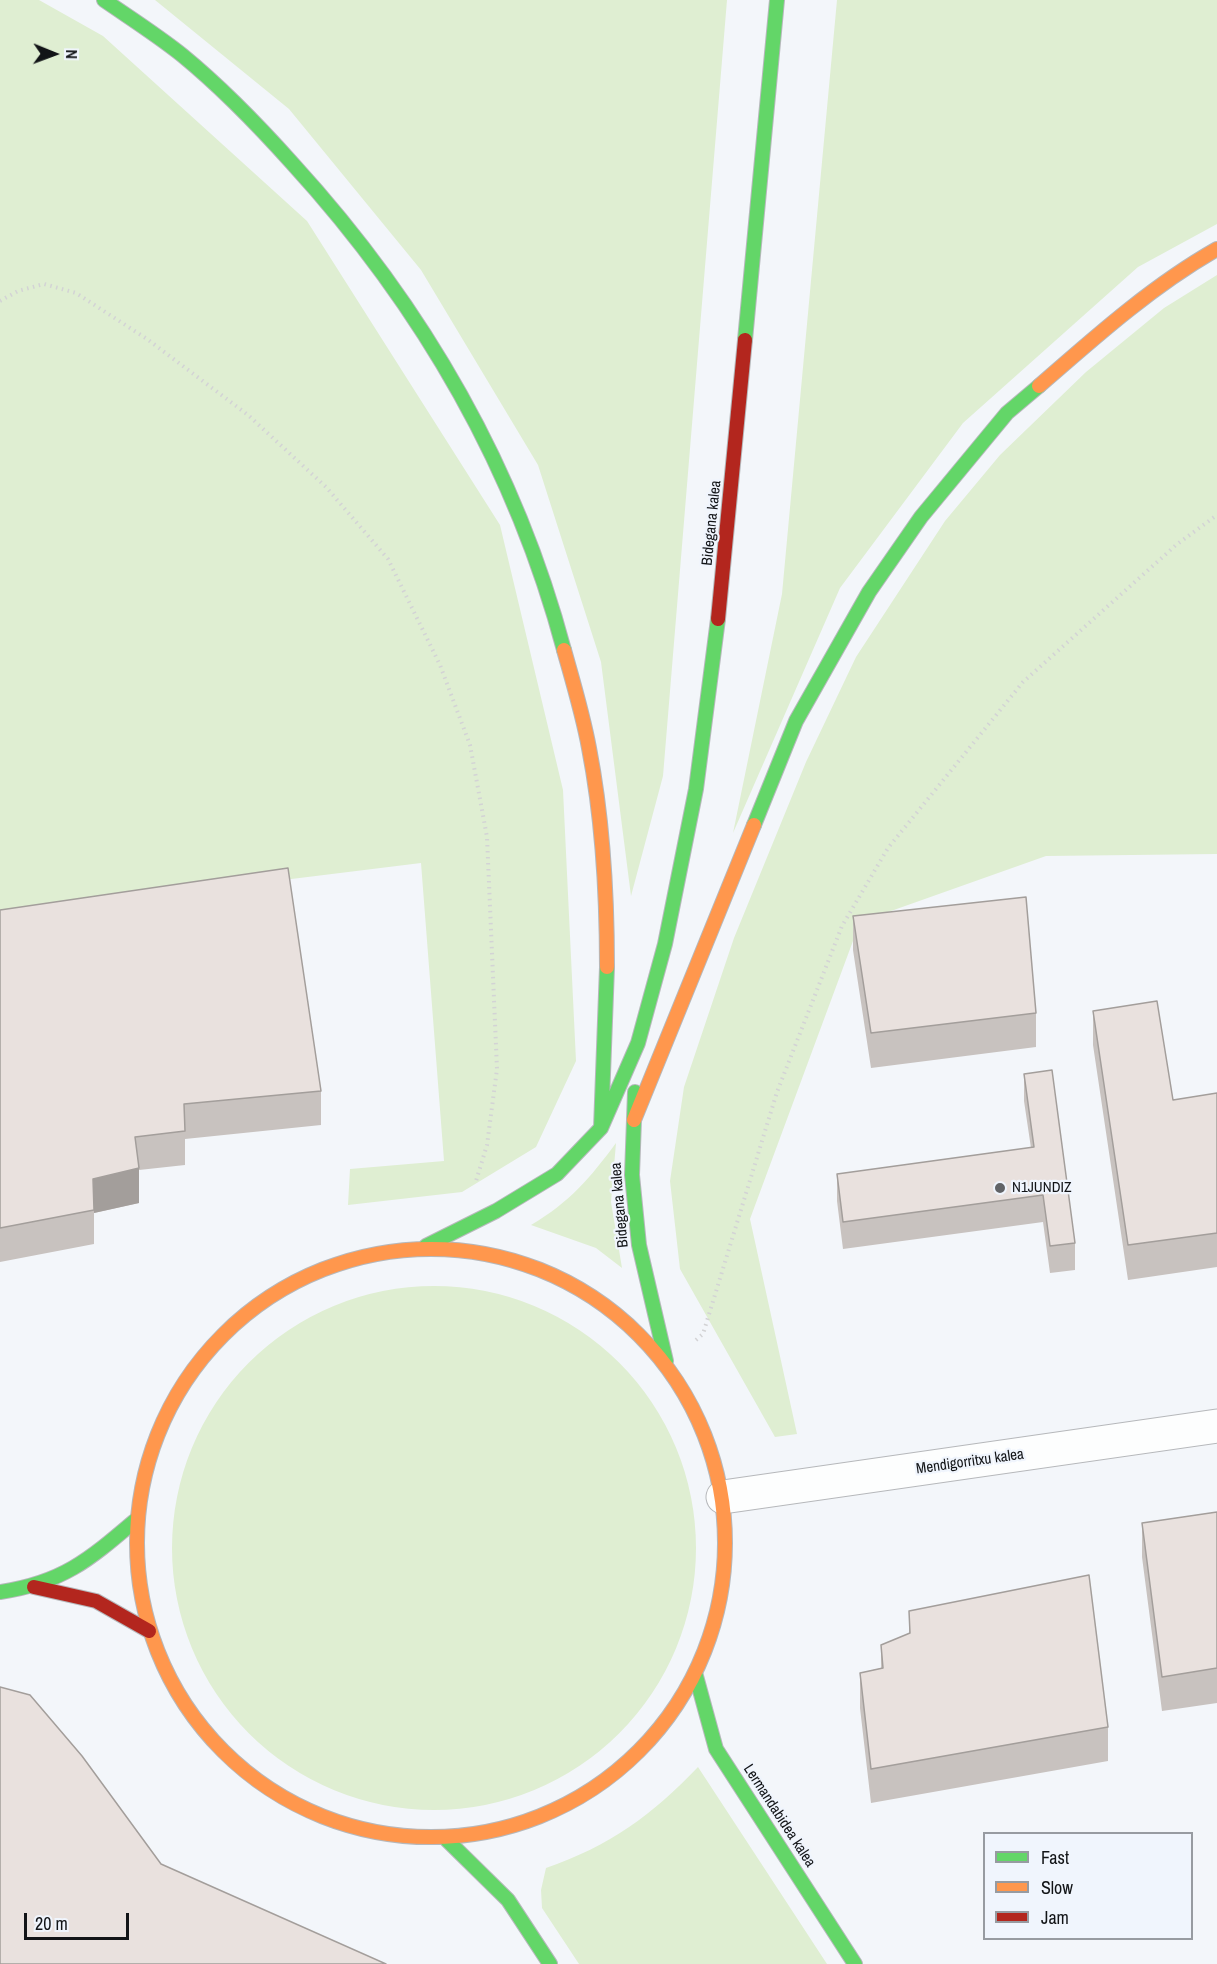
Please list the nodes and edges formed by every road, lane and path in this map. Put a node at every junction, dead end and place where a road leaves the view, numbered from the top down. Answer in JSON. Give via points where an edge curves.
{"nodes":[{"id":1,"x":104,"y":0,"type":"edge"},
{"id":2,"x":777,"y":0,"type":"edge"},
{"id":3,"x":1217,"y":249,"type":"edge"},
{"id":4,"x":0,"y":301,"type":"edge"},
{"id":5,"x":1217,"y":515,"type":"edge"},
{"id":6,"x":638,"y":1043,"type":"junction"},
{"id":7,"x":634,"y":1120,"type":"junction"},
{"id":8,"x":601,"y":1128,"type":"junction"},
{"id":9,"x":463,"y":1228,"type":"junction"},
{"id":10,"x":425,"y":1247,"type":"junction"},
{"id":11,"x":666,"y":1363,"type":"junction"},
{"id":12,"x":1217,"y":1426,"type":"edge"},
{"id":13,"x":723,"y":1497,"type":"junction"},
{"id":14,"x":137,"y":1519,"type":"junction"},
{"id":15,"x":34,"y":1587,"type":"junction"},
{"id":16,"x":0,"y":1592,"type":"edge"},
{"id":17,"x":149,"y":1631,"type":"junction"},
{"id":18,"x":696,"y":1676,"type":"junction"},
{"id":19,"x":447,"y":1840,"type":"junction"},
{"id":20,"x":550,"y":1964,"type":"edge"},
{"id":21,"x":855,"y":1964,"type":"edge"}],
"edges":[{"from":1,"to":8,"type":"main road","via":[[192,64],[275,146],[351,230],[414,314],[471,413],[521,521],[559,628],[591,758],[606,886],[609,996]]},
{"from":2,"to":6,"type":"main road","name":"Bidegana kalea","via":[[715,655],[665,944]]},
{"from":3,"to":7,"type":"main road","via":[[1102,331],[1007,413],[921,517],[869,592],[796,721]]},
{"from":4,"to":9,"type":"path","via":[[44,284],[76,293],[147,339],[248,415],[326,487],[393,569],[440,665],[470,745],[487,837],[497,1070],[487,1145]]},
{"from":5,"to":11,"type":"path","via":[[1176,545],[1023,682],[888,848],[842,926],[777,1092],[703,1334]]},
{"from":6,"to":7,"type":"main road","name":"Bidegana kalea"},
{"from":6,"to":8,"type":"main road","name":"Bidegana kalea"},
{"from":7,"to":11,"type":"main road","name":"Bidegana kalea","via":[[632,1175],[639,1245]]},
{"from":8,"to":9,"type":"main road","name":"Bidegana kalea","via":[[557,1174]]},
{"from":9,"to":10,"type":"main road","name":"Bidegana kalea"},
{"from":10,"to":11,"type":"main road","via":[[481,1251],[534,1265],[584,1289],[628,1322]]},
{"from":10,"to":14,"type":"main road","via":[[340,1261],[263,1300],[215,1344],[200,1359],[157,1434]]},
{"from":11,"to":13,"type":"main road","via":[[704,1427]]},
{"from":12,"to":13,"type":"street","name":"Mendigorritxu kalea"},
{"from":13,"to":18,"type":"main road","via":[[723,1589]]},
{"from":14,"to":15,"type":"main road","via":[[86,1562]]},
{"from":14,"to":17,"type":"main road","via":[[140,1594]]},
{"from":15,"to":16,"type":"main road"},
{"from":15,"to":17,"type":"main road","via":[[96,1601]]},
{"from":17,"to":19,"type":"main road","via":[[182,1702],[232,1762],[296,1807],[369,1834]]},
{"from":18,"to":19,"type":"main road","via":[[652,1741],[593,1792],[524,1825]]},
{"from":18,"to":21,"type":"main road","name":"Lermandabidea kalea","via":[[716,1749]]},
{"from":19,"to":20,"type":"main road","via":[[508,1900]]}]}
